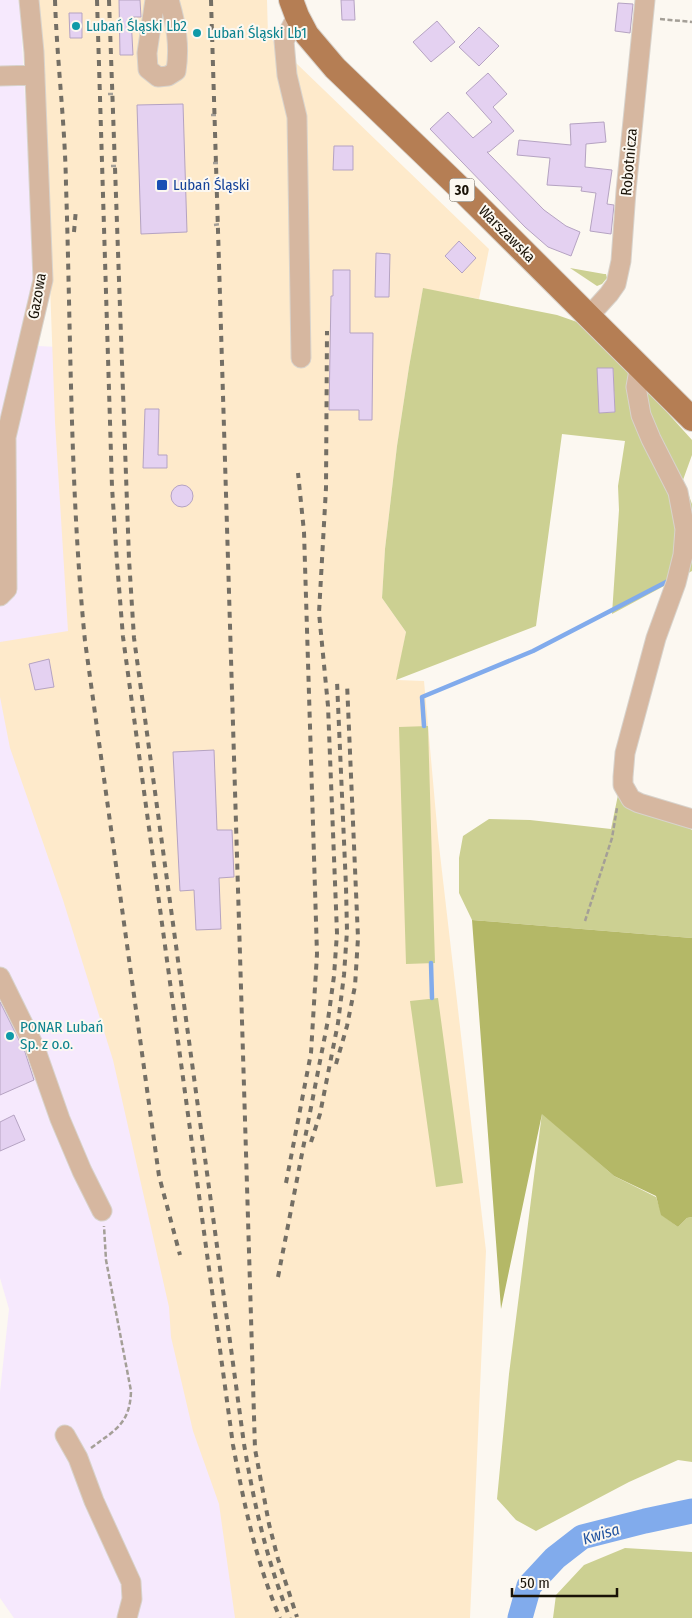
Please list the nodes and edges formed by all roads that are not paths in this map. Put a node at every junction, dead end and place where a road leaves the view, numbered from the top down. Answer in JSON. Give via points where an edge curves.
{"nodes":[{"id":1,"x":29,"y":0,"type":"edge"},
{"id":2,"x":154,"y":0,"type":"edge"},
{"id":3,"x":169,"y":0,"type":"edge"},
{"id":4,"x":294,"y":8,"type":"edge"},
{"id":5,"x":644,"y":8,"type":"edge"},
{"id":6,"x":35,"y":75,"type":"junction"},
{"id":7,"x":0,"y":76,"type":"edge"},
{"id":8,"x":590,"y":315,"type":"junction"},
{"id":9,"x":301,"y":358,"type":"dead end"},
{"id":10,"x":643,"y":369,"type":"junction"},
{"id":11,"x":692,"y":418,"type":"edge"},
{"id":12,"x":3,"y":593,"type":"edge"},
{"id":13,"x":692,"y":819,"type":"edge"},
{"id":14,"x":0,"y":977,"type":"edge"},
{"id":15,"x":102,"y":1211,"type":"road end"},
{"id":16,"x":65,"y":1435,"type":"dead end"},
{"id":17,"x":127,"y":1618,"type":"edge"}],
"edges":[{"from":1,"to":6,"type":"street","name":"Gazowa"},
{"from":2,"to":3,"type":"street","via":[[147,53],[148,69],[158,77],[176,71],[179,55]]},
{"from":4,"to":8,"type":"main road","name":"Warszawska","number":"30","via":[[307,35],[335,68]]},
{"from":4,"to":9,"type":"street","via":[[284,41],[287,75],[297,117]]},
{"from":5,"to":8,"type":"street","name":"Robotnicza","via":[[621,262],[616,284]]},
{"from":6,"to":7,"type":"street"},
{"from":6,"to":12,"type":"street","name":"Gazowa","via":[[43,280],[6,438]]},
{"from":8,"to":10,"type":"main road","name":"Warszawska","number":"30"},
{"from":10,"to":11,"type":"main road","name":"Warszawska","number":"30"},
{"from":10,"to":13,"type":"street","via":[[636,386],[641,415],[678,492],[685,536],[676,583],[656,638],[628,738],[622,777],[631,799]]},
{"from":14,"to":15,"type":"street","via":[[35,1048],[60,1119]]},
{"from":16,"to":17,"type":"street","via":[[131,1582],[132,1599]]}]}
